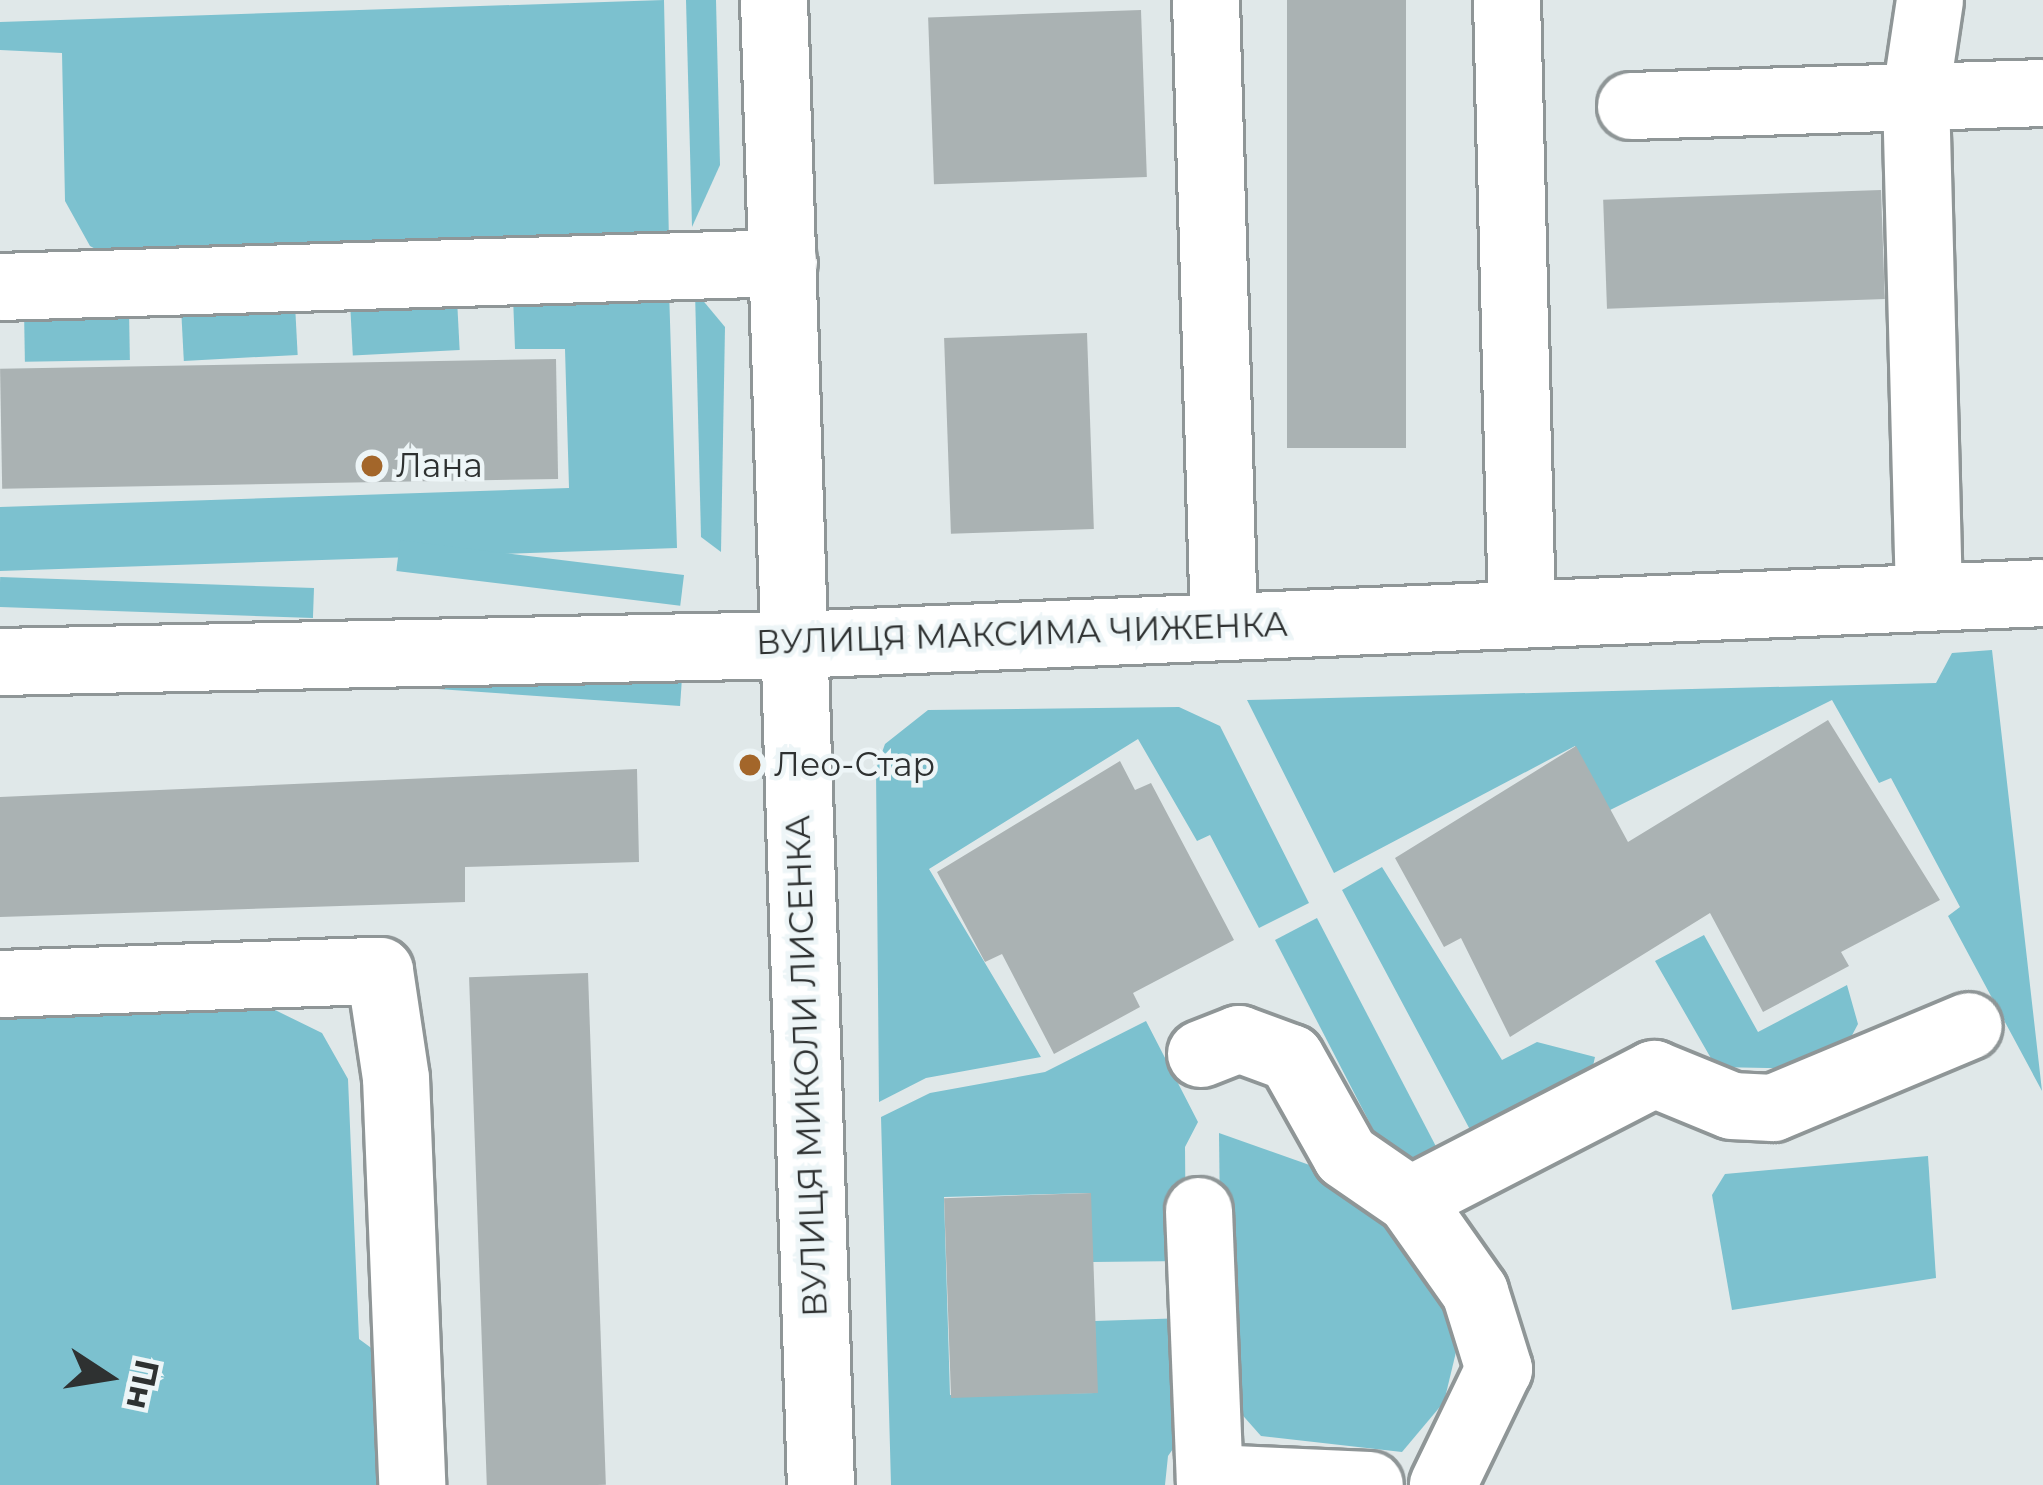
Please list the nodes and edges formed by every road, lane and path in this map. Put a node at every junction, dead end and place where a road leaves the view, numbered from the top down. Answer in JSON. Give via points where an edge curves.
{"nodes":[{"id":1,"x":774,"y":0,"type":"edge"},
{"id":2,"x":1206,"y":0,"type":"edge"},
{"id":3,"x":1507,"y":0,"type":"edge"},
{"id":4,"x":1930,"y":0,"type":"edge"},
{"id":5,"x":2043,"y":93,"type":"edge"},
{"id":6,"x":1916,"y":94,"type":"junction"},
{"id":7,"x":1631,"y":106,"type":"dead end"},
{"id":8,"x":784,"y":263,"type":"junction"},
{"id":9,"x":0,"y":286,"type":"edge"},
{"id":10,"x":2043,"y":593,"type":"edge"},
{"id":11,"x":1929,"y":595,"type":"junction"},
{"id":12,"x":1522,"y":612,"type":"junction"},
{"id":13,"x":1224,"y":626,"type":"junction"},
{"id":14,"x":794,"y":645,"type":"junction"},
{"id":15,"x":0,"y":662,"type":"edge"},
{"id":16,"x":0,"y":983,"type":"edge"},
{"id":17,"x":1969,"y":1027,"type":"dead end"},
{"id":18,"x":1201,"y":1054,"type":"dead end"},
{"id":19,"x":1410,"y":1200,"type":"junction"},
{"id":20,"x":1199,"y":1211,"type":"dead end"},
{"id":21,"x":1210,"y":1481,"type":"edge"},
{"id":22,"x":412,"y":1485,"type":"edge"},
{"id":23,"x":821,"y":1485,"type":"edge"},
{"id":24,"x":1370,"y":1485,"type":"edge"},
{"id":25,"x":1443,"y":1485,"type":"edge"}],
"edges":[{"from":1,"to":8,"type":"street","name":"ВУЛИЦЯ МИКОЛИ ЛИСЕНКА"},
{"from":2,"to":13,"type":"street"},
{"from":3,"to":12,"type":"street"},
{"from":4,"to":6,"type":"street"},
{"from":5,"to":6,"type":"street"},
{"from":6,"to":7,"type":"street"},
{"from":6,"to":11,"type":"street"},
{"from":8,"to":9,"type":"street"},
{"from":8,"to":14,"type":"street","name":"ВУЛИЦЯ МИКОЛИ ЛИСЕНКА"},
{"from":10,"to":11,"type":"street","name":"ВУЛИЦЯ МАКСИМА ЧИЖЕНКА"},
{"from":11,"to":12,"type":"street","name":"ВУЛИЦЯ МАКСИМА ЧИЖЕНКА"},
{"from":12,"to":13,"type":"street","name":"ВУЛИЦЯ МАКСИМА ЧИЖЕНКА"},
{"from":13,"to":14,"type":"street","name":"ВУЛИЦЯ МАКСИМА ЧИЖЕНКА"},
{"from":14,"to":15,"type":"street","name":"ВУЛИЦЯ МАКСИМА ЧИЖЕНКА"},
{"from":14,"to":23,"type":"street","name":"ВУЛИЦЯ МИКОЛИ ЛИСЕНКА"},
{"from":16,"to":22,"type":"street","via":[[380,971],[396,1078]]},
{"from":17,"to":19,"type":"street","via":[[1773,1108],[1732,1106],[1654,1074]]},
{"from":18,"to":19,"type":"street","via":[[1239,1039],[1279,1049],[1346,1156]]},
{"from":19,"to":25,"type":"street","via":[[1494,1328],[1499,1369]]},
{"from":20,"to":21,"type":"street"},
{"from":21,"to":24,"type":"street"}]}
